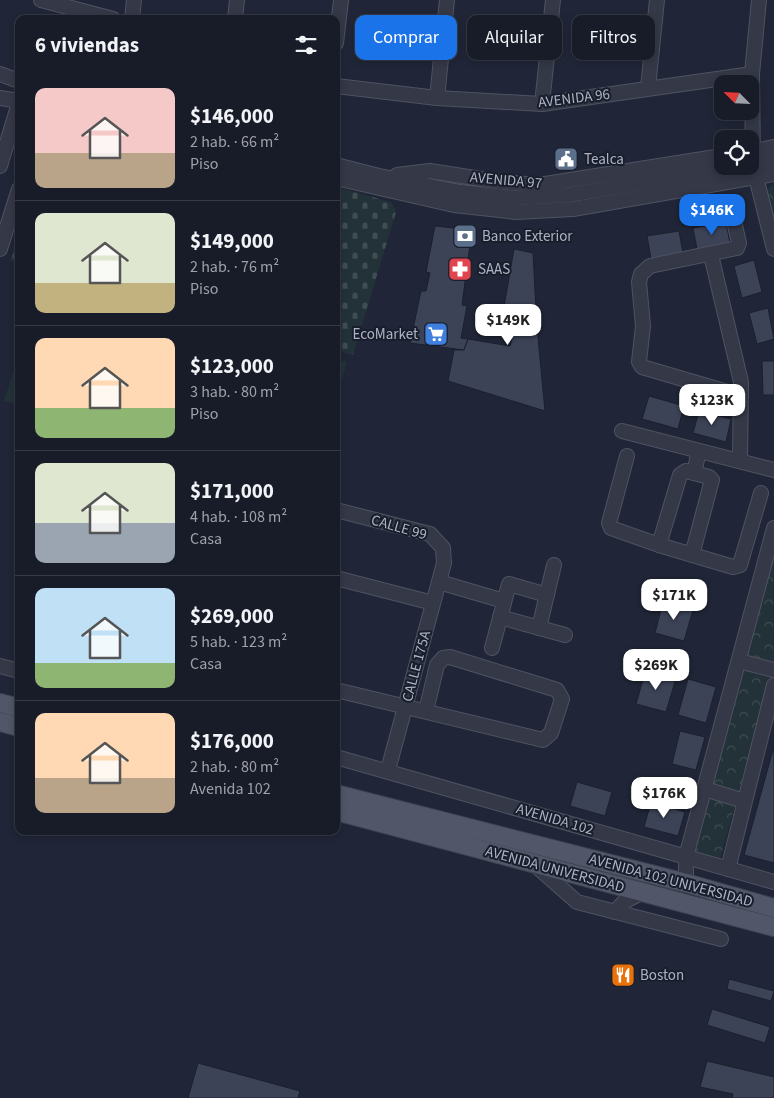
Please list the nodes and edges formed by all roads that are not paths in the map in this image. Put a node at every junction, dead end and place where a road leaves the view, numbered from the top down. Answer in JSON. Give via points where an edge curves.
{"nodes":[{"id":1,"x":41,"y":0,"type":"edge"},
{"id":2,"x":134,"y":0,"type":"edge"},
{"id":3,"x":237,"y":0,"type":"edge"},
{"id":4,"x":341,"y":0,"type":"edge"},
{"id":5,"x":447,"y":0,"type":"edge"},
{"id":6,"x":553,"y":0,"type":"edge"},
{"id":7,"x":656,"y":0,"type":"edge"},
{"id":8,"x":761,"y":3,"type":"edge"},
{"id":9,"x":98,"y":15,"type":"edge"},
{"id":10,"x":132,"y":15,"type":"edge"},
{"id":11,"x":235,"y":15,"type":"edge"},
{"id":12,"x":339,"y":15,"type":"edge"},
{"id":13,"x":0,"y":74,"type":"edge"},
{"id":14,"x":752,"y":74,"type":"junction"},
{"id":15,"x":0,"y":79,"type":"edge"},
{"id":16,"x":15,"y":80,"type":"edge"},
{"id":17,"x":15,"y":81,"type":"edge"},
{"id":18,"x":340,"y":86,"type":"edge"},
{"id":19,"x":648,"y":88,"type":"junction"},
{"id":20,"x":0,"y":98,"type":"edge"},
{"id":21,"x":437,"y":98,"type":"junction"},
{"id":22,"x":15,"y":101,"type":"edge"},
{"id":23,"x":542,"y":104,"type":"junction"},
{"id":24,"x":15,"y":115,"type":"edge"},
{"id":25,"x":751,"y":130,"type":"edge"},
{"id":26,"x":774,"y":147,"type":"edge"},
{"id":27,"x":714,"y":157,"type":"edge"},
{"id":28,"x":759,"y":157,"type":"edge"},
{"id":29,"x":774,"y":161,"type":"edge"},
{"id":30,"x":759,"y":162,"type":"edge"},
{"id":31,"x":0,"y":166,"type":"edge"},
{"id":32,"x":340,"y":166,"type":"edge"},
{"id":33,"x":759,"y":167,"type":"edge"},
{"id":34,"x":714,"y":169,"type":"edge"},
{"id":35,"x":714,"y":173,"type":"edge"},
{"id":36,"x":774,"y":174,"type":"edge"},
{"id":37,"x":754,"y":175,"type":"edge"},
{"id":38,"x":378,"y":176,"type":"junction"},
{"id":39,"x":340,"y":179,"type":"edge"},
{"id":40,"x":15,"y":202,"type":"edge"},
{"id":41,"x":732,"y":212,"type":"dead end"},
{"id":42,"x":0,"y":249,"type":"edge"},
{"id":43,"x":774,"y":249,"type":"edge"},
{"id":44,"x":711,"y":254,"type":"junction"},
{"id":45,"x":741,"y":396,"type":"junction"},
{"id":46,"x":622,"y":431,"type":"dead end"},
{"id":47,"x":699,"y":451,"type":"junction"},
{"id":48,"x":627,"y":456,"type":"dead end"},
{"id":49,"x":740,"y":461,"type":"junction"},
{"id":50,"x":774,"y":470,"type":"edge"},
{"id":51,"x":694,"y":473,"type":"junction"},
{"id":52,"x":761,"y":493,"type":"dead end"},
{"id":53,"x":340,"y":511,"type":"edge"},
{"id":54,"x":774,"y":528,"type":"edge"},
{"id":55,"x":659,"y":545,"type":"junction"},
{"id":56,"x":692,"y":555,"type":"junction"},
{"id":57,"x":444,"y":563,"type":"joint"},
{"id":58,"x":554,"y":565,"type":"dead end"},
{"id":59,"x":340,"y":579,"type":"edge"},
{"id":60,"x":439,"y":582,"type":"junction"},
{"id":61,"x":547,"y":595,"type":"junction"},
{"id":62,"x":504,"y":601,"type":"junction"},
{"id":63,"x":433,"y":603,"type":"junction"},
{"id":64,"x":500,"y":617,"type":"junction"},
{"id":65,"x":539,"y":628,"type":"junction"},
{"id":66,"x":565,"y":635,"type":"dead end"},
{"id":67,"x":492,"y":648,"type":"dead end"},
{"id":68,"x":739,"y":661,"type":"junction"},
{"id":69,"x":0,"y":666,"type":"edge"},
{"id":70,"x":15,"y":670,"type":"edge"},
{"id":71,"x":774,"y":670,"type":"edge"},
{"id":72,"x":774,"y":685,"type":"edge"},
{"id":73,"x":340,"y":691,"type":"edge"},
{"id":74,"x":0,"y":703,"type":"edge"},
{"id":75,"x":406,"y":705,"type":"junction"},
{"id":76,"x":15,"y":707,"type":"edge"},
{"id":77,"x":426,"y":711,"type":"junction"},
{"id":78,"x":0,"y":722,"type":"edge"},
{"id":79,"x":15,"y":726,"type":"edge"},
{"id":80,"x":340,"y":758,"type":"edge"},
{"id":81,"x":388,"y":770,"type":"junction"},
{"id":82,"x":705,"y":789,"type":"junction"},
{"id":83,"x":340,"y":795,"type":"edge"},
{"id":84,"x":744,"y":801,"type":"junction"},
{"id":85,"x":340,"y":812,"type":"edge"},
{"id":86,"x":686,"y":857,"type":"junction"},
{"id":87,"x":533,"y":863,"type":"junction"},
{"id":88,"x":707,"y":864,"type":"junction"},
{"id":89,"x":728,"y":869,"type":"junction"},
{"id":90,"x":774,"y":882,"type":"edge"},
{"id":91,"x":686,"y":883,"type":"junction"},
{"id":92,"x":643,"y":892,"type":"junction"},
{"id":93,"x":696,"y":906,"type":"junction"},
{"id":94,"x":774,"y":908,"type":"edge"},
{"id":95,"x":615,"y":912,"type":"junction"},
{"id":96,"x":774,"y":927,"type":"edge"},
{"id":97,"x":721,"y":939,"type":"dead end"}],
"edges":[{"from":1,"to":9,"type":"street"},
{"from":2,"to":10,"type":"street"},
{"from":3,"to":11,"type":"street"},
{"from":4,"to":12,"type":"street"},
{"from":5,"to":21,"type":"street"},
{"from":6,"to":23,"type":"street"},
{"from":7,"to":19,"type":"street"},
{"from":8,"to":14,"type":"street"},
{"from":13,"to":16,"type":"street"},
{"from":14,"to":19,"type":"street","name":"AVENIDA 96"},
{"from":14,"to":25,"type":"street"},
{"from":15,"to":17,"type":"street"},
{"from":18,"to":21,"type":"street","name":"AVENIDA 96"},
{"from":19,"to":23,"type":"street","name":"AVENIDA 96"},
{"from":20,"to":22,"type":"street"},
{"from":21,"to":23,"type":"street","name":"AVENIDA 96"},
{"from":24,"to":31,"type":"street"},
{"from":26,"to":28,"type":"street"},
{"from":27,"to":38,"type":"street","name":"AVENIDA 97","via":[[538,186],[430,171]]},
{"from":29,"to":30,"type":"street"},
{"from":32,"to":38,"type":"street"},
{"from":33,"to":36,"type":"street"},
{"from":34,"to":38,"type":"street","via":[[568,195],[516,198],[460,192]]},
{"from":35,"to":39,"type":"street","via":[[573,209],[516,212],[454,205]]},
{"from":37,"to":43,"type":"street"},
{"from":40,"to":42,"type":"street"},
{"from":41,"to":44,"type":"street","via":[[739,243],[737,248]]},
{"from":44,"to":45,"type":"street","via":[[741,382]]},
{"from":44,"to":45,"type":"street","via":[[644,269],[640,282],[643,326],[639,362],[642,367]]},
{"from":45,"to":49,"type":"street"},
{"from":46,"to":47,"type":"street"},
{"from":47,"to":49,"type":"street"},
{"from":47,"to":51,"type":"street"},
{"from":48,"to":55,"type":"street","via":[[609,523],[613,530]]},
{"from":49,"to":50,"type":"street"},
{"from":51,"to":55,"type":"street","via":[[686,471],[680,475]]},
{"from":51,"to":56,"type":"street","via":[[712,480]]},
{"from":52,"to":56,"type":"street","via":[[740,565],[733,567]]},
{"from":53,"to":57,"type":"street","name":"CALLE 99","via":[[430,534],[443,548]]},
{"from":54,"to":68,"type":"street"},
{"from":55,"to":56,"type":"street"},
{"from":57,"to":60,"type":"street","name":"CALLE 175A"},
{"from":58,"to":61,"type":"street"},
{"from":59,"to":63,"type":"street"},
{"from":60,"to":62,"type":"street"},
{"from":60,"to":63,"type":"street","name":"CALLE 175A"},
{"from":61,"to":62,"type":"street","via":[[509,584]]},
{"from":61,"to":65,"type":"street"},
{"from":62,"to":64,"type":"street"},
{"from":63,"to":75,"type":"street","name":"CALLE 175A"},
{"from":64,"to":65,"type":"street"},
{"from":64,"to":67,"type":"street"},
{"from":65,"to":66,"type":"street"},
{"from":68,"to":71,"type":"street"},
{"from":68,"to":82,"type":"street"},
{"from":69,"to":70,"type":"street"},
{"from":72,"to":84,"type":"street"},
{"from":73,"to":75,"type":"street"},
{"from":74,"to":76,"type":"main road"},
{"from":75,"to":77,"type":"street"},
{"from":75,"to":81,"type":"street","name":"CALLE 175A"},
{"from":77,"to":77,"type":"street","via":[[438,665],[443,658],[450,657],[557,690],[562,699],[551,733],[543,740]]},
{"from":78,"to":79,"type":"main road"},
{"from":80,"to":81,"type":"street","name":"AVENIDA 102"},
{"from":81,"to":86,"type":"street","name":"AVENIDA 102"},
{"from":82,"to":84,"type":"street"},
{"from":82,"to":86,"type":"street"},
{"from":83,"to":91,"type":"main road","name":"AVENIDA 102 UNIVERSIDAD"},
{"from":84,"to":89,"type":"street"},
{"from":85,"to":87,"type":"main road","name":"AVENIDA UNIVERSIDAD"},
{"from":86,"to":88,"type":"street","name":"AVENIDA 102"},
{"from":86,"to":91,"type":"street"},
{"from":87,"to":92,"type":"main road","name":"AVENIDA UNIVERSIDAD"},
{"from":87,"to":95,"type":"street","via":[[577,902]]},
{"from":88,"to":89,"type":"street","name":"AVENIDA 102"},
{"from":88,"to":91,"type":"street"},
{"from":89,"to":90,"type":"street","name":"AVENIDA 102"},
{"from":91,"to":93,"type":"street"},
{"from":91,"to":94,"type":"main road","name":"AVENIDA 102 UNIVERSIDAD"},
{"from":92,"to":93,"type":"main road","name":"AVENIDA UNIVERSIDAD"},
{"from":92,"to":95,"type":"street","via":[[626,901]]},
{"from":93,"to":96,"type":"main road","name":"AVENIDA UNIVERSIDAD"},
{"from":95,"to":97,"type":"street"}]}
